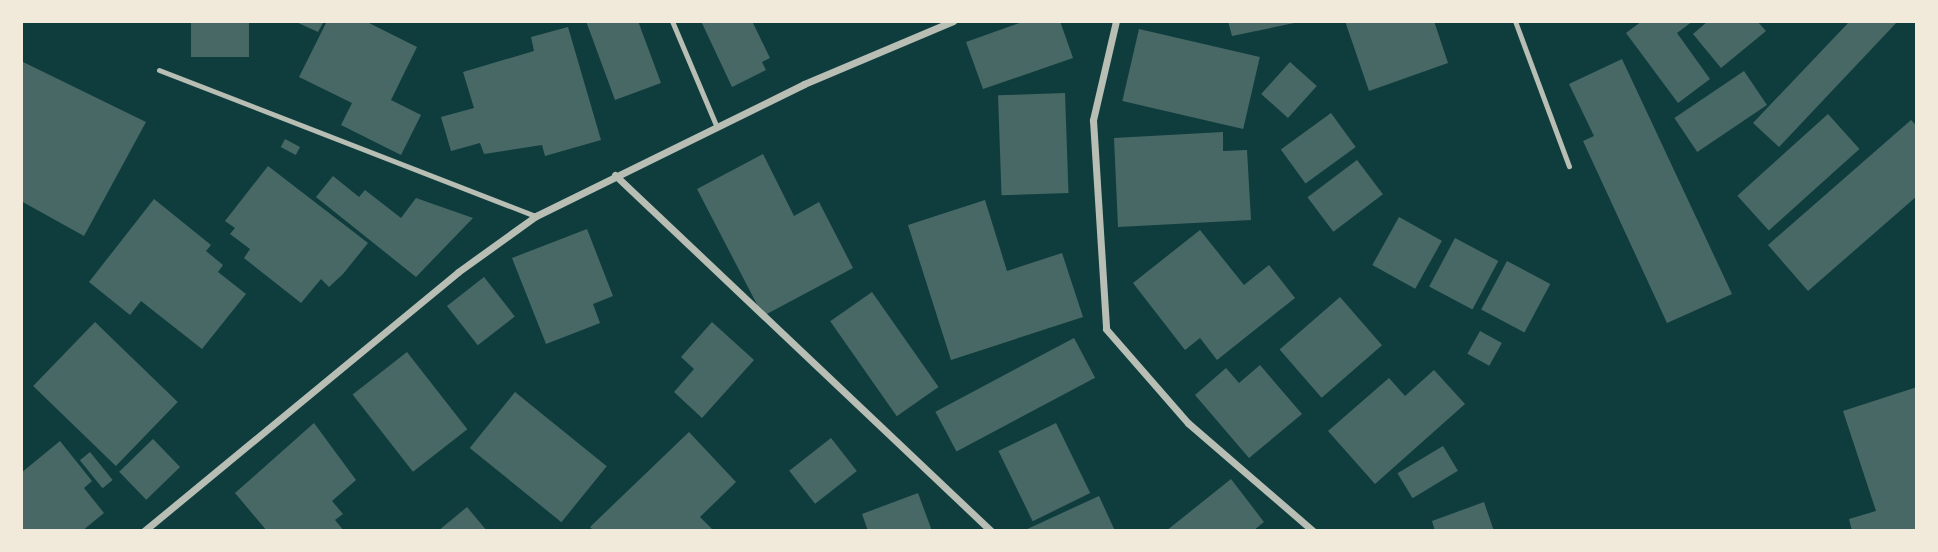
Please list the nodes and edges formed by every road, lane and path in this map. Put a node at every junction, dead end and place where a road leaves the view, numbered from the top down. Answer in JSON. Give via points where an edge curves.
{"nodes":[{"id":1,"x":672,"y":21,"type":"edge"},
{"id":2,"x":953,"y":21,"type":"edge"},
{"id":3,"x":1116,"y":21,"type":"edge"},
{"id":4,"x":1516,"y":21,"type":"edge"},
{"id":5,"x":159,"y":70,"type":"dead end"},
{"id":6,"x":716,"y":125,"type":"junction"},
{"id":7,"x":1569,"y":166,"type":"dead end"},
{"id":8,"x":615,"y":175,"type":"junction"},
{"id":9,"x":536,"y":216,"type":"junction"},
{"id":10,"x":148,"y":530,"type":"edge"},
{"id":11,"x":992,"y":531,"type":"edge"},
{"id":12,"x":1313,"y":531,"type":"edge"}],
"edges":[{"from":1,"to":6,"type":"lane"},
{"from":2,"to":6,"type":"street"},
{"from":3,"to":12,"type":"street","via":[[1093,120],[1106,329],[1188,423]]},
{"from":4,"to":7,"type":"lane"},
{"from":5,"to":9,"type":"lane"},
{"from":6,"to":8,"type":"street"},
{"from":8,"to":9,"type":"street"},
{"from":8,"to":11,"type":"street"},
{"from":9,"to":10,"type":"street","via":[[458,272]]}]}
